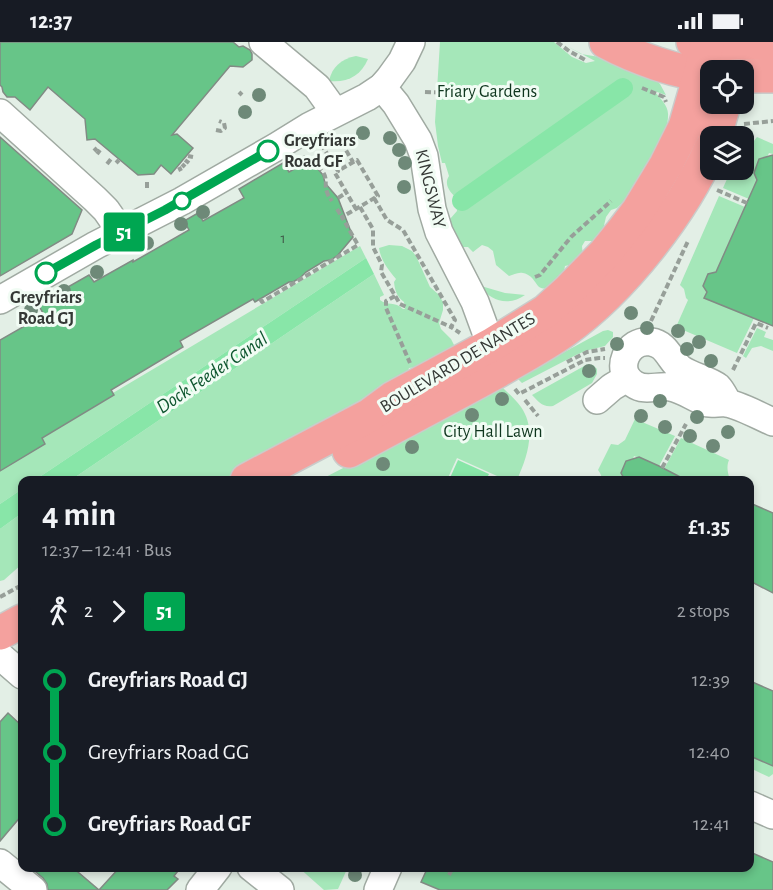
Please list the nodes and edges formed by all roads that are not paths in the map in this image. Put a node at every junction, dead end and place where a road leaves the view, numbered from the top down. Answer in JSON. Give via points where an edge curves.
{"nodes":[{"id":1,"x":263,"y":42,"type":"edge"},
{"id":2,"x":411,"y":42,"type":"edge"},
{"id":3,"x":773,"y":44,"type":"edge"},
{"id":4,"x":597,"y":52,"type":"edge"},
{"id":5,"x":713,"y":58,"type":"edge"},
{"id":6,"x":754,"y":76,"type":"edge"},
{"id":7,"x":773,"y":76,"type":"edge"},
{"id":8,"x":388,"y":79,"type":"junction"},
{"id":9,"x":2,"y":115,"type":"edge"},
{"id":10,"x":335,"y":122,"type":"junction"},
{"id":11,"x":700,"y":170,"type":"edge"},
{"id":12,"x":122,"y":232,"type":"junction"},
{"id":13,"x":0,"y":300,"type":"edge"},
{"id":14,"x":493,"y":344,"type":"junction"},
{"id":15,"x":540,"y":346,"type":"junction"},
{"id":16,"x":627,"y":378,"type":"junction"},
{"id":17,"x":597,"y":400,"type":"dead end"},
{"id":18,"x":728,"y":403,"type":"junction"},
{"id":19,"x":773,"y":422,"type":"edge"},
{"id":20,"x":255,"y":476,"type":"edge"},
{"id":21,"x":302,"y":476,"type":"edge"},
{"id":22,"x":18,"y":598,"type":"edge"},
{"id":23,"x":0,"y":608,"type":"edge"},
{"id":24,"x":18,"y":623,"type":"edge"},
{"id":25,"x":0,"y":633,"type":"edge"},
{"id":26,"x":0,"y":656,"type":"edge"},
{"id":27,"x":18,"y":672,"type":"edge"},
{"id":28,"x":754,"y":807,"type":"edge"},
{"id":29,"x":773,"y":815,"type":"edge"},
{"id":30,"x":0,"y":863,"type":"edge"},
{"id":31,"x":214,"y":872,"type":"edge"},
{"id":32,"x":257,"y":872,"type":"edge"},
{"id":33,"x":386,"y":872,"type":"edge"},
{"id":34,"x":33,"y":890,"type":"edge"},
{"id":35,"x":200,"y":890,"type":"edge"},
{"id":36,"x":280,"y":890,"type":"edge"},
{"id":37,"x":378,"y":890,"type":"edge"}],
"edges":[{"from":1,"to":10,"type":"street","via":[[317,87]]},
{"from":2,"to":8,"type":"street"},
{"from":3,"to":5,"type":"main road"},
{"from":4,"to":5,"type":"main road"},
{"from":5,"to":14,"type":"main road","name":"BOULEVARD DE NANTES","via":[[654,187],[622,232],[546,310]]},
{"from":6,"to":7,"type":"main road"},
{"from":8,"to":10,"type":"street"},
{"from":8,"to":14,"type":"street","name":"KINGSWAY","via":[[396,104],[424,156],[440,232]]},
{"from":9,"to":12,"type":"street","via":[[106,210]]},
{"from":10,"to":12,"type":"street"},
{"from":11,"to":15,"type":"main road","name":"BOULEVARD DE NANTES","via":[[681,204],[626,273],[583,316]]},
{"from":12,"to":13,"type":"street"},
{"from":14,"to":15,"type":"street","via":[[513,348]]},
{"from":14,"to":20,"type":"main road","name":"BOULEVARD DE NANTES"},
{"from":15,"to":21,"type":"main road","name":"BOULEVARD DE NANTES"},
{"from":16,"to":17,"type":"street"},
{"from":16,"to":18,"type":"street","via":[[640,387],[671,387],[710,403]]},
{"from":16,"to":18,"type":"street","via":[[625,355],[635,344],[650,341],[663,348],[680,369],[718,387]]},
{"from":18,"to":19,"type":"street"},
{"from":22,"to":23,"type":"main road"},
{"from":24,"to":25,"type":"main road"},
{"from":26,"to":27,"type":"street"},
{"from":28,"to":29,"type":"street"},
{"from":30,"to":34,"type":"street"},
{"from":31,"to":35,"type":"street"},
{"from":32,"to":36,"type":"street"},
{"from":33,"to":37,"type":"street"}]}
